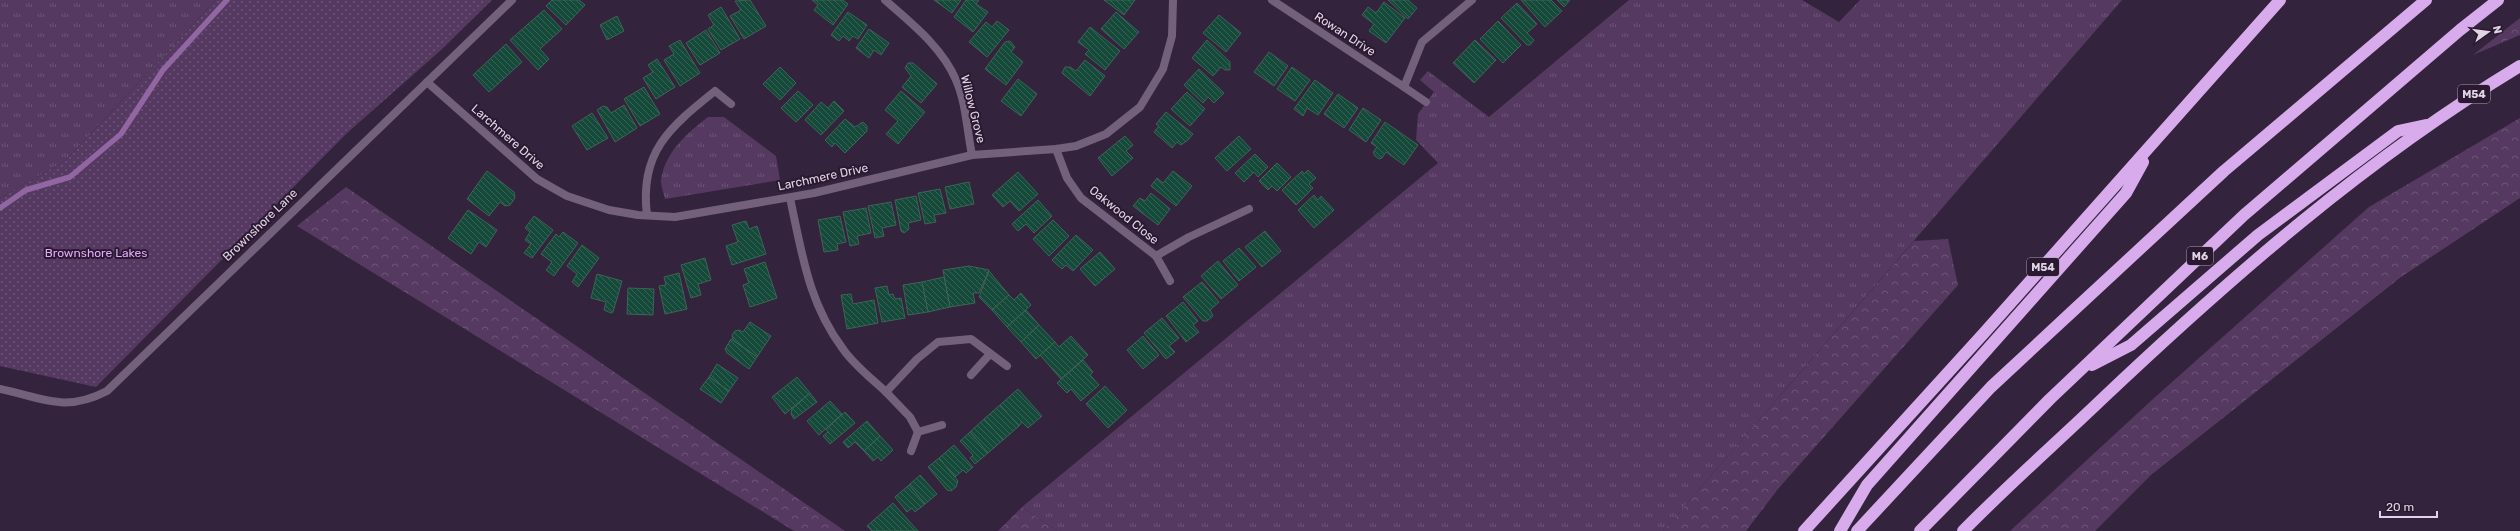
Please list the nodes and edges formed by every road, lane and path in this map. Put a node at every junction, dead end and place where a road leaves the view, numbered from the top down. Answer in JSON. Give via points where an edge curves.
{"nodes":[{"id":1,"x":512,"y":0,"type":"edge"},
{"id":2,"x":885,"y":0,"type":"edge"},
{"id":3,"x":1173,"y":0,"type":"edge"},
{"id":4,"x":1272,"y":0,"type":"edge"},
{"id":5,"x":1472,"y":0,"type":"edge"},
{"id":6,"x":2280,"y":0,"type":"edge"},
{"id":7,"x":2426,"y":0,"type":"edge"},
{"id":8,"x":2498,"y":0,"type":"edge"},
{"id":9,"x":2520,"y":66,"type":"edge"},
{"id":10,"x":427,"y":82,"type":"junction"},
{"id":11,"x":1404,"y":87,"type":"junction"},
{"id":12,"x":1426,"y":102,"type":"dead end"},
{"id":13,"x":731,"y":104,"type":"dead end"},
{"id":14,"x":2430,"y":125,"type":"junction"},
{"id":15,"x":2154,"y":142,"type":"junction"},
{"id":16,"x":1056,"y":149,"type":"junction"},
{"id":17,"x":972,"y":155,"type":"junction"},
{"id":18,"x":790,"y":198,"type":"junction"},
{"id":19,"x":1249,"y":209,"type":"dead end"},
{"id":20,"x":647,"y":215,"type":"junction"},
{"id":21,"x":1156,"y":256,"type":"junction"},
{"id":22,"x":1170,"y":281,"type":"dead end"},
{"id":23,"x":990,"y":354,"type":"junction"},
{"id":24,"x":1007,"y":366,"type":"dead end"},
{"id":25,"x":2080,"y":371,"type":"junction"},
{"id":26,"x":971,"y":375,"type":"dead end"},
{"id":27,"x":0,"y":389,"type":"edge"},
{"id":28,"x":886,"y":392,"type":"junction"},
{"id":29,"x":942,"y":425,"type":"dead end"},
{"id":30,"x":918,"y":432,"type":"junction"},
{"id":31,"x":910,"y":451,"type":"dead end"},
{"id":32,"x":1804,"y":531,"type":"edge"},
{"id":33,"x":1840,"y":531,"type":"edge"},
{"id":34,"x":1857,"y":531,"type":"edge"},
{"id":35,"x":1920,"y":531,"type":"edge"},
{"id":36,"x":1963,"y":531,"type":"edge"}],
"edges":[{"from":1,"to":10,"type":"street","name":"Brownshore Lane"},
{"from":2,"to":17,"type":"street","name":"Willow Grove","via":[[926,37],[947,62],[956,80]]},
{"from":3,"to":16,"type":"street","name":"Larchmere Drive","via":[[1172,36],[1164,69],[1140,107],[1106,134],[1076,146]]},
{"from":4,"to":11,"type":"street","name":"Rowan Drive"},
{"from":5,"to":11,"type":"street","via":[[1422,42]]},
{"from":6,"to":15,"type":"highway","number":"M54"},
{"from":7,"to":34,"type":"highway","via":[[2224,171],[2075,308],[1991,387]]},
{"from":8,"to":25,"type":"highway","number":"M6","via":[[2244,215]]},
{"from":9,"to":14,"type":"highway","number":"M54"},
{"from":10,"to":20,"type":"street","name":"Larchmere Drive","via":[[537,179],[567,196],[608,210]]},
{"from":10,"to":27,"type":"street","name":"Brownshore Lane","via":[[107,390],[86,401],[61,404]]},
{"from":11,"to":12,"type":"street","name":"Rowan Drive"},
{"from":13,"to":20,"type":"street","via":[[715,91],[674,124],[664,138],[648,172],[644,192]]},
{"from":14,"to":25,"type":"highway","via":[[2398,131],[2258,235],[2131,345]]},
{"from":14,"to":36,"type":"highway","number":"M54","via":[[2324,203],[2197,310]]},
{"from":15,"to":32,"type":"highway","number":"M54"},
{"from":15,"to":33,"type":"highway","via":[[2126,193],[1867,485]]},
{"from":16,"to":17,"type":"street","name":"Larchmere Drive"},
{"from":16,"to":21,"type":"street","name":"Oakwood Close","via":[[1067,178],[1081,198]]},
{"from":17,"to":18,"type":"street","name":"Larchmere Drive"},
{"from":18,"to":20,"type":"street","name":"Larchmere Drive","via":[[694,215]]},
{"from":18,"to":28,"type":"street","via":[[816,307],[843,350]]},
{"from":19,"to":21,"type":"street","name":"Oakwood Close","via":[[1188,237]]},
{"from":21,"to":22,"type":"street","name":"Oakwood Close"},
{"from":23,"to":24,"type":"street"},
{"from":23,"to":26,"type":"street"},
{"from":23,"to":28,"type":"street","via":[[971,339],[938,342],[917,359]]},
{"from":25,"to":35,"type":"highway","number":"M6"},
{"from":28,"to":30,"type":"street","via":[[910,417]]},
{"from":29,"to":30,"type":"street"},
{"from":30,"to":31,"type":"street"}]}
